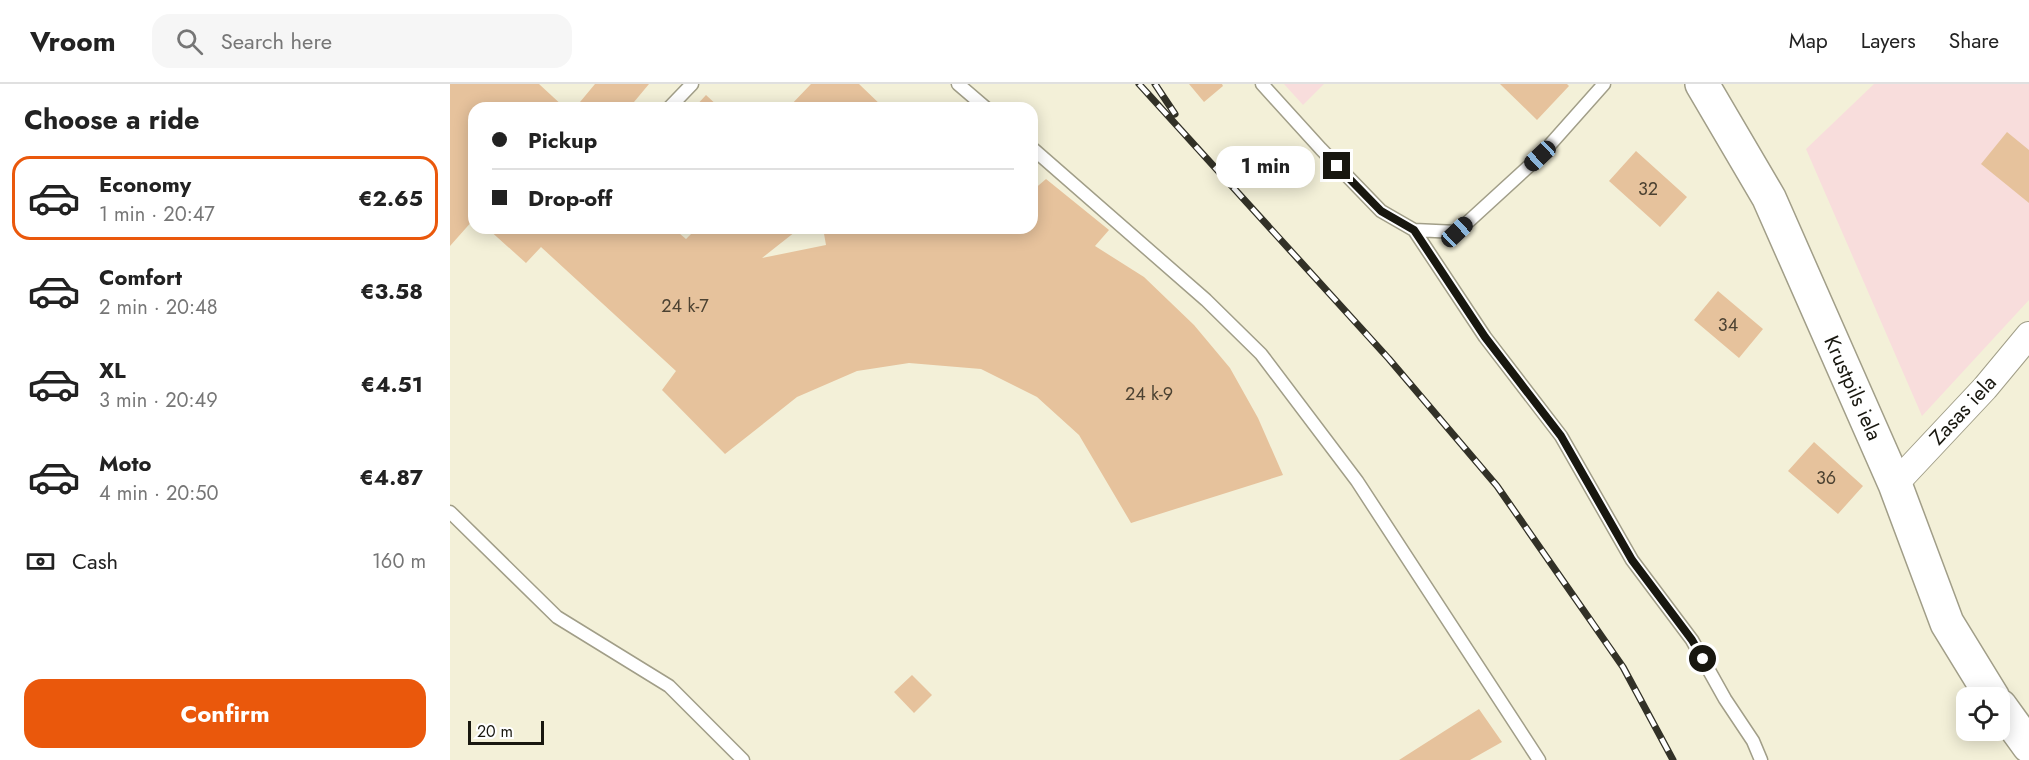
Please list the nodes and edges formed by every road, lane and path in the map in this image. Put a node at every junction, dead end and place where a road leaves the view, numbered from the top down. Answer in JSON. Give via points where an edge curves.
{"nodes":[{"id":1,"x":692,"y":84,"type":"edge"},
{"id":2,"x":958,"y":84,"type":"edge"},
{"id":3,"x":1262,"y":84,"type":"edge"},
{"id":4,"x":1604,"y":84,"type":"edge"},
{"id":5,"x":1702,"y":84,"type":"edge"},
{"id":6,"x":675,"y":102,"type":"edge"},
{"id":7,"x":979,"y":102,"type":"edge"},
{"id":8,"x":1038,"y":153,"type":"edge"},
{"id":9,"x":1414,"y":230,"type":"junction"},
{"id":10,"x":2029,"y":335,"type":"edge"},
{"id":11,"x":1895,"y":484,"type":"junction"},
{"id":12,"x":450,"y":512,"type":"edge"},
{"id":13,"x":1986,"y":687,"type":"edge"},
{"id":14,"x":2010,"y":720,"type":"edge"},
{"id":15,"x":2029,"y":746,"type":"edge"},
{"id":16,"x":743,"y":760,"type":"edge"},
{"id":17,"x":1539,"y":760,"type":"edge"},
{"id":18,"x":1761,"y":760,"type":"edge"}],
"edges":[{"from":1,"to":6,"type":"lane"},
{"from":2,"to":7,"type":"lane"},
{"from":3,"to":9,"type":"lane","via":[[1381,211]]},
{"from":4,"to":9,"type":"lane","via":[[1540,156],[1457,232]]},
{"from":5,"to":11,"type":"main road","name":"Krustpils iela","via":[[1769,198]]},
{"from":8,"to":17,"type":"lane","via":[[1206,300],[1261,354],[1357,481]]},
{"from":9,"to":18,"type":"lane","via":[[1485,337],[1561,436],[1632,560],[1692,640]]},
{"from":10,"to":11,"type":"street","name":"Zasas iela"},
{"from":11,"to":13,"type":"main road","name":"Krustpils iela","via":[[1947,623]]},
{"from":12,"to":16,"type":"lane","via":[[557,616],[669,686]]},
{"from":14,"to":15,"type":"main road"}]}
